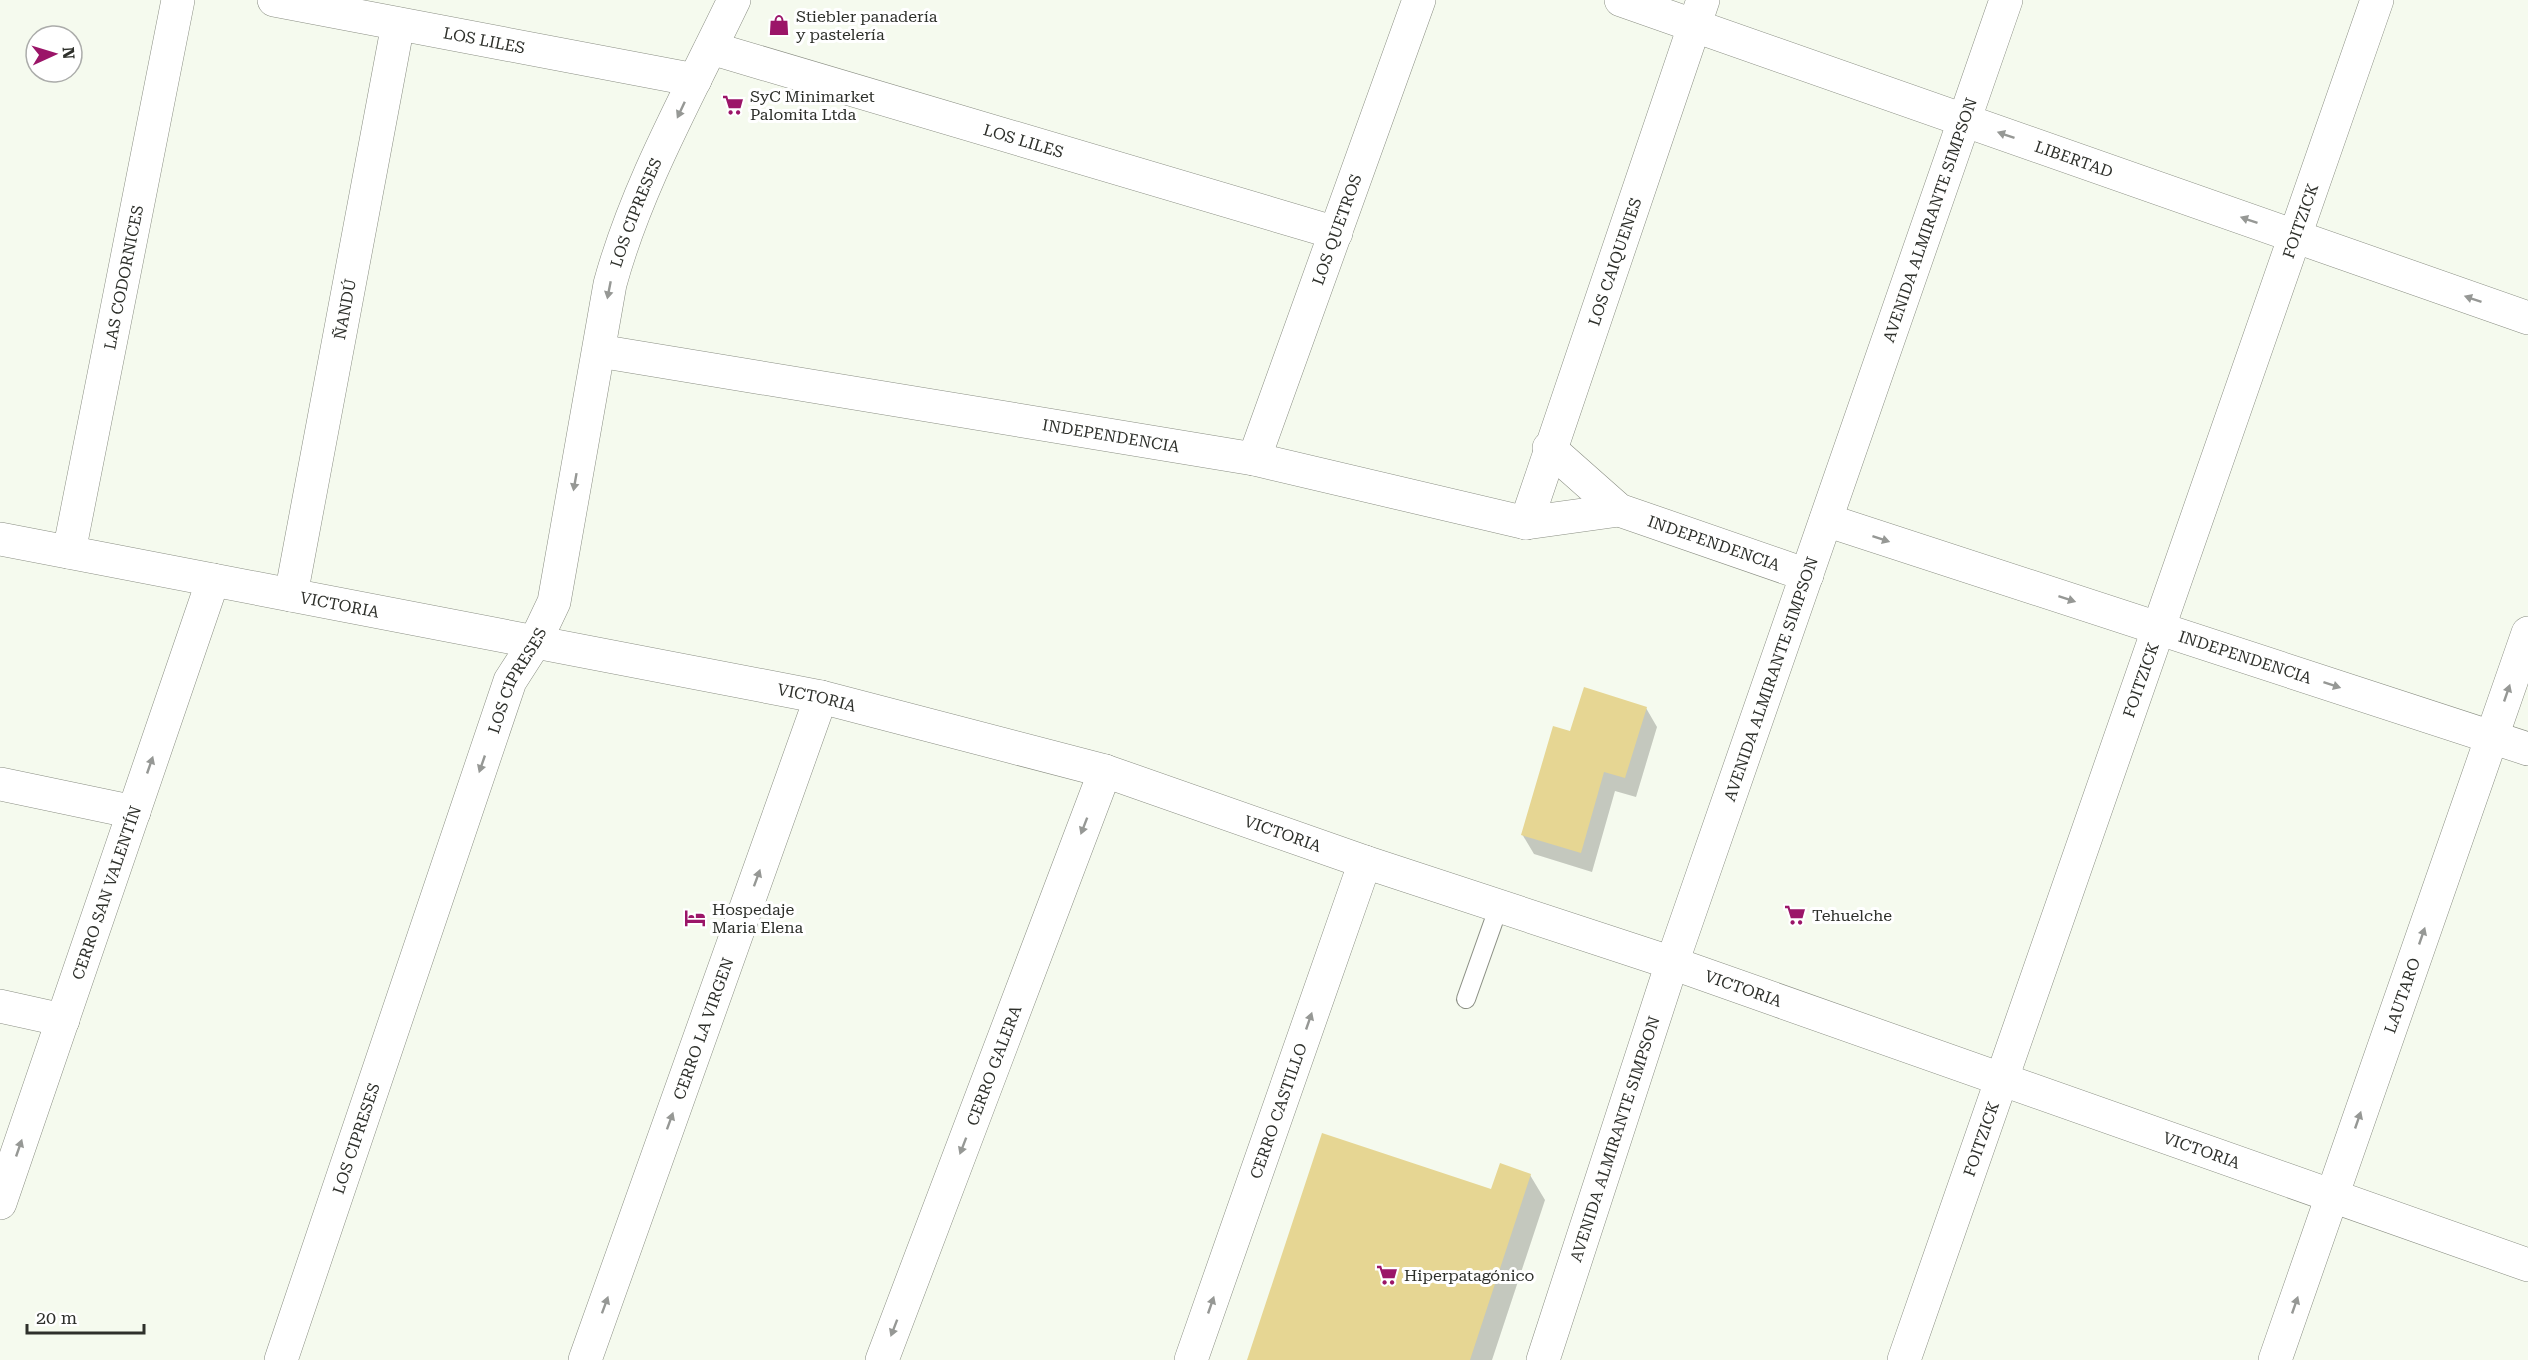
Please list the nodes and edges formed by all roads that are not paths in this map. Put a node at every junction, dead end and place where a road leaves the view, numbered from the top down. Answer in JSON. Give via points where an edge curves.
{"nodes":[{"id":1,"x":178,"y":0,"type":"edge"},
{"id":2,"x":274,"y":0,"type":"edge"},
{"id":3,"x":734,"y":0,"type":"edge"},
{"id":4,"x":1419,"y":0,"type":"edge"},
{"id":5,"x":1621,"y":0,"type":"edge"},
{"id":6,"x":2006,"y":0,"type":"edge"},
{"id":7,"x":2377,"y":0,"type":"edge"},
{"id":8,"x":1700,"y":13,"type":"edge"},
{"id":9,"x":398,"y":24,"type":"junction"},
{"id":10,"x":711,"y":48,"type":"junction"},
{"id":11,"x":695,"y":80,"type":"junction"},
{"id":12,"x":1964,"y":120,"type":"junction"},
{"id":13,"x":1336,"y":232,"type":"junction"},
{"id":14,"x":2295,"y":236,"type":"junction"},
{"id":15,"x":2528,"y":318,"type":"edge"},
{"id":16,"x":599,"y":351,"type":"junction"},
{"id":17,"x":1549,"y":448,"type":"junction"},
{"id":18,"x":1254,"y":459,"type":"junction"},
{"id":19,"x":1619,"y":510,"type":"junction"},
{"id":20,"x":1826,"y":520,"type":"junction"},
{"id":21,"x":1526,"y":523,"type":"junction"},
{"id":22,"x":0,"y":539,"type":"edge"},
{"id":23,"x":69,"y":552,"type":"junction"},
{"id":24,"x":1807,"y":574,"type":"junction"},
{"id":25,"x":213,"y":580,"type":"junction"},
{"id":26,"x":291,"y":595,"type":"junction"},
{"id":27,"x":2158,"y":629,"type":"junction"},
{"id":28,"x":2528,"y":633,"type":"edge"},
{"id":29,"x":535,"y":642,"type":"junction"},
{"id":30,"x":821,"y":697,"type":"junction"},
{"id":31,"x":2492,"y":737,"type":"junction"},
{"id":32,"x":2528,"y":749,"type":"edge"},
{"id":33,"x":1105,"y":771,"type":"junction"},
{"id":34,"x":0,"y":784,"type":"edge"},
{"id":35,"x":134,"y":812,"type":"junction"},
{"id":36,"x":1365,"y":862,"type":"junction"},
{"id":37,"x":1499,"y":906,"type":"junction"},
{"id":38,"x":1672,"y":963,"type":"junction"},
{"id":39,"x":1466,"y":999,"type":"dead end"},
{"id":40,"x":0,"y":1006,"type":"edge"},
{"id":41,"x":63,"y":1020,"type":"junction"},
{"id":42,"x":2002,"y":1079,"type":"junction"},
{"id":43,"x":2332,"y":1196,"type":"junction"},
{"id":44,"x":0,"y":1203,"type":"edge"},
{"id":45,"x":2528,"y":1266,"type":"edge"},
{"id":46,"x":281,"y":1360,"type":"edge"},
{"id":47,"x":585,"y":1360,"type":"edge"},
{"id":48,"x":882,"y":1360,"type":"edge"},
{"id":49,"x":1191,"y":1360,"type":"edge"},
{"id":50,"x":1543,"y":1360,"type":"edge"},
{"id":51,"x":1904,"y":1360,"type":"edge"},
{"id":52,"x":2275,"y":1360,"type":"edge"}],
"edges":[{"from":1,"to":23,"type":"street","name":"LAS CODORNICES"},
{"from":2,"to":9,"type":"street","name":"LOS LILES"},
{"from":3,"to":10,"type":"street","name":"LOS CIPRESES"},
{"from":4,"to":13,"type":"street","name":"LOS QUETROS"},
{"from":5,"to":8,"type":"street","name":"LIBERTAD"},
{"from":6,"to":12,"type":"street","name":"AVENIDA ALMIRANTE SIMPSON"},
{"from":7,"to":14,"type":"street","name":"FOITZICK"},
{"from":8,"to":12,"type":"street","name":"LIBERTAD"},
{"from":8,"to":17,"type":"street","name":"LOS CAIQUENES"},
{"from":9,"to":11,"type":"street","name":"LOS LILES"},
{"from":9,"to":26,"type":"street","name":"ÑANDÚ"},
{"from":10,"to":11,"type":"street","name":"LOS CIPRESES"},
{"from":10,"to":13,"type":"street","name":"LOS LILES"},
{"from":11,"to":16,"type":"street","name":"LOS CIPRESES","one_way":true,"via":[[622,241]]},
{"from":14,"to":12,"type":"street","name":"LIBERTAD","one_way":true},
{"from":12,"to":20,"type":"street","name":"AVENIDA ALMIRANTE SIMPSON"},
{"from":13,"to":18,"type":"street","name":"LOS QUETROS"},
{"from":15,"to":14,"type":"street","name":"LIBERTAD","one_way":true},
{"from":14,"to":27,"type":"street","name":"FOITZICK"},
{"from":16,"to":18,"type":"street","name":"INDEPENDENCIA"},
{"from":16,"to":29,"type":"street","name":"LOS CIPRESES","one_way":true,"via":[[554,602]]},
{"from":17,"to":19,"type":"street","name":"INDEPENDENCIA"},
{"from":17,"to":21,"type":"street","name":"LOS CAIQUENES"},
{"from":18,"to":21,"type":"street","name":"INDEPENDENCIA"},
{"from":19,"to":21,"type":"street","name":"INDEPENDENCIA"},
{"from":19,"to":24,"type":"street","name":"INDEPENDENCIA"},
{"from":20,"to":24,"type":"street","name":"AVENIDA ALMIRANTE SIMPSON"},
{"from":20,"to":27,"type":"street","name":"INDEPENDENCIA","one_way":true},
{"from":22,"to":23,"type":"street","name":"VICTORIA"},
{"from":23,"to":25,"type":"street","name":"VICTORIA"},
{"from":24,"to":38,"type":"street","name":"AVENIDA ALMIRANTE SIMPSON"},
{"from":25,"to":26,"type":"street","name":"VICTORIA"},
{"from":35,"to":25,"type":"street","name":"CERRO SAN VALENTÍN","one_way":true},
{"from":26,"to":29,"type":"street","name":"VICTORIA"},
{"from":27,"to":31,"type":"street","name":"INDEPENDENCIA","one_way":true},
{"from":27,"to":42,"type":"street","name":"FOITZICK"},
{"from":31,"to":28,"type":"street","name":"LAUTARO","one_way":true},
{"from":29,"to":30,"type":"street","name":"VICTORIA"},
{"from":29,"to":46,"type":"street","name":"LOS CIPRESES","one_way":true,"via":[[510,681]]},
{"from":30,"to":33,"type":"street","name":"VICTORIA"},
{"from":47,"to":30,"type":"street","name":"CERRO LA VIRGEN","one_way":true},
{"from":31,"to":32,"type":"street","name":"INDEPENDENCIA"},
{"from":43,"to":31,"type":"street","name":"LAUTARO","one_way":true},
{"from":33,"to":36,"type":"street","name":"VICTORIA"},
{"from":33,"to":48,"type":"street","name":"CERRO GALERA","one_way":true},
{"from":34,"to":35,"type":"street"},
{"from":35,"to":41,"type":"street","name":"CERRO SAN VALENTÍN"},
{"from":36,"to":37,"type":"street","name":"VICTORIA"},
{"from":49,"to":36,"type":"street","name":"CERRO CASTILLO","one_way":true},
{"from":37,"to":38,"type":"street","name":"VICTORIA"},
{"from":37,"to":39,"type":"lane"},
{"from":38,"to":42,"type":"street","name":"VICTORIA"},
{"from":38,"to":50,"type":"street","name":"AVENIDA ALMIRANTE SIMPSON"},
{"from":40,"to":41,"type":"street"},
{"from":44,"to":41,"type":"street","name":"CERRO SAN VALENTÍN","one_way":true},
{"from":42,"to":43,"type":"street","name":"VICTORIA"},
{"from":42,"to":51,"type":"street","name":"FOITZICK"},
{"from":43,"to":45,"type":"street","name":"VICTORIA"},
{"from":52,"to":43,"type":"street","name":"LAUTARO","one_way":true}]}
